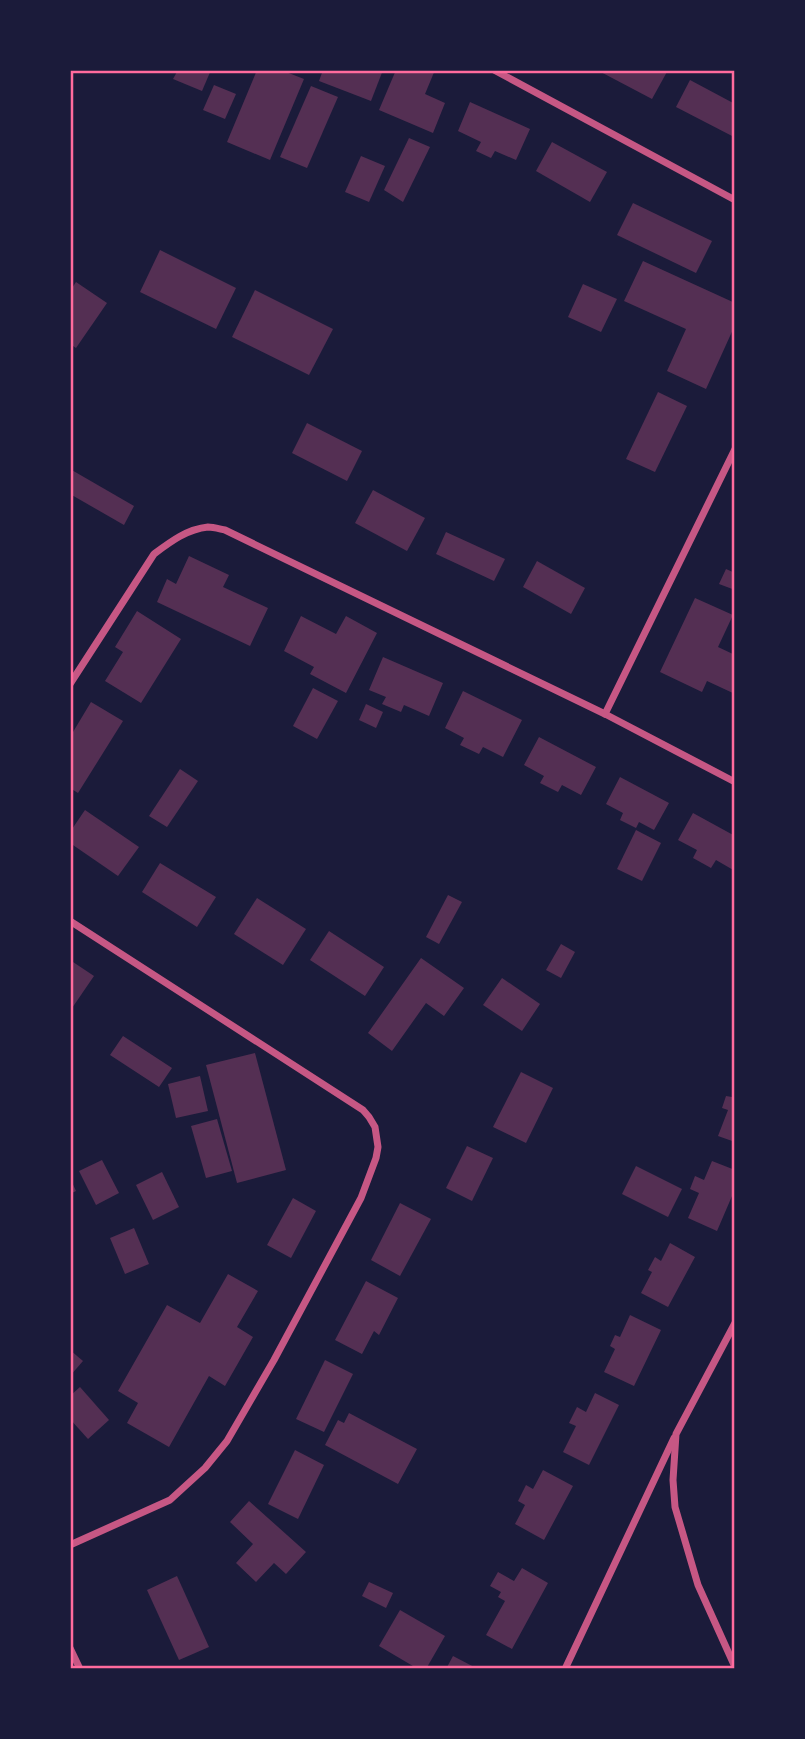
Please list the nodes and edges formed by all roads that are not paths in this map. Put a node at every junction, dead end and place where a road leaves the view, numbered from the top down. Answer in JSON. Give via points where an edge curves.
{"nodes":[{"id":1,"x":494,"y":70,"type":"edge"},
{"id":2,"x":735,"y":200,"type":"edge"},
{"id":3,"x":735,"y":449,"type":"edge"},
{"id":4,"x":70,"y":684,"type":"edge"},
{"id":5,"x":605,"y":714,"type":"junction"},
{"id":6,"x":735,"y":782,"type":"edge"},
{"id":7,"x":70,"y":921,"type":"edge"},
{"id":8,"x":735,"y":1323,"type":"edge"},
{"id":9,"x":676,"y":1434,"type":"junction"},
{"id":10,"x":70,"y":1545,"type":"edge"},
{"id":11,"x":70,"y":1648,"type":"edge"},
{"id":12,"x":735,"y":1667,"type":"edge"},
{"id":13,"x":80,"y":1669,"type":"edge"},
{"id":14,"x":565,"y":1669,"type":"edge"}],
"edges":[{"from":1,"to":2,"type":"street"},
{"from":3,"to":5,"type":"street"},
{"from":4,"to":5,"type":"street","via":[[154,554],[174,539],[210,527],[225,530]]},
{"from":5,"to":6,"type":"street"},
{"from":7,"to":10,"type":"street","via":[[363,1111],[375,1127],[378,1147],[361,1198],[227,1441],[170,1500]]},
{"from":8,"to":9,"type":"street"},
{"from":9,"to":12,"type":"street","via":[[675,1507],[698,1585]]},
{"from":9,"to":14,"type":"street"},
{"from":11,"to":13,"type":"street"}]}
